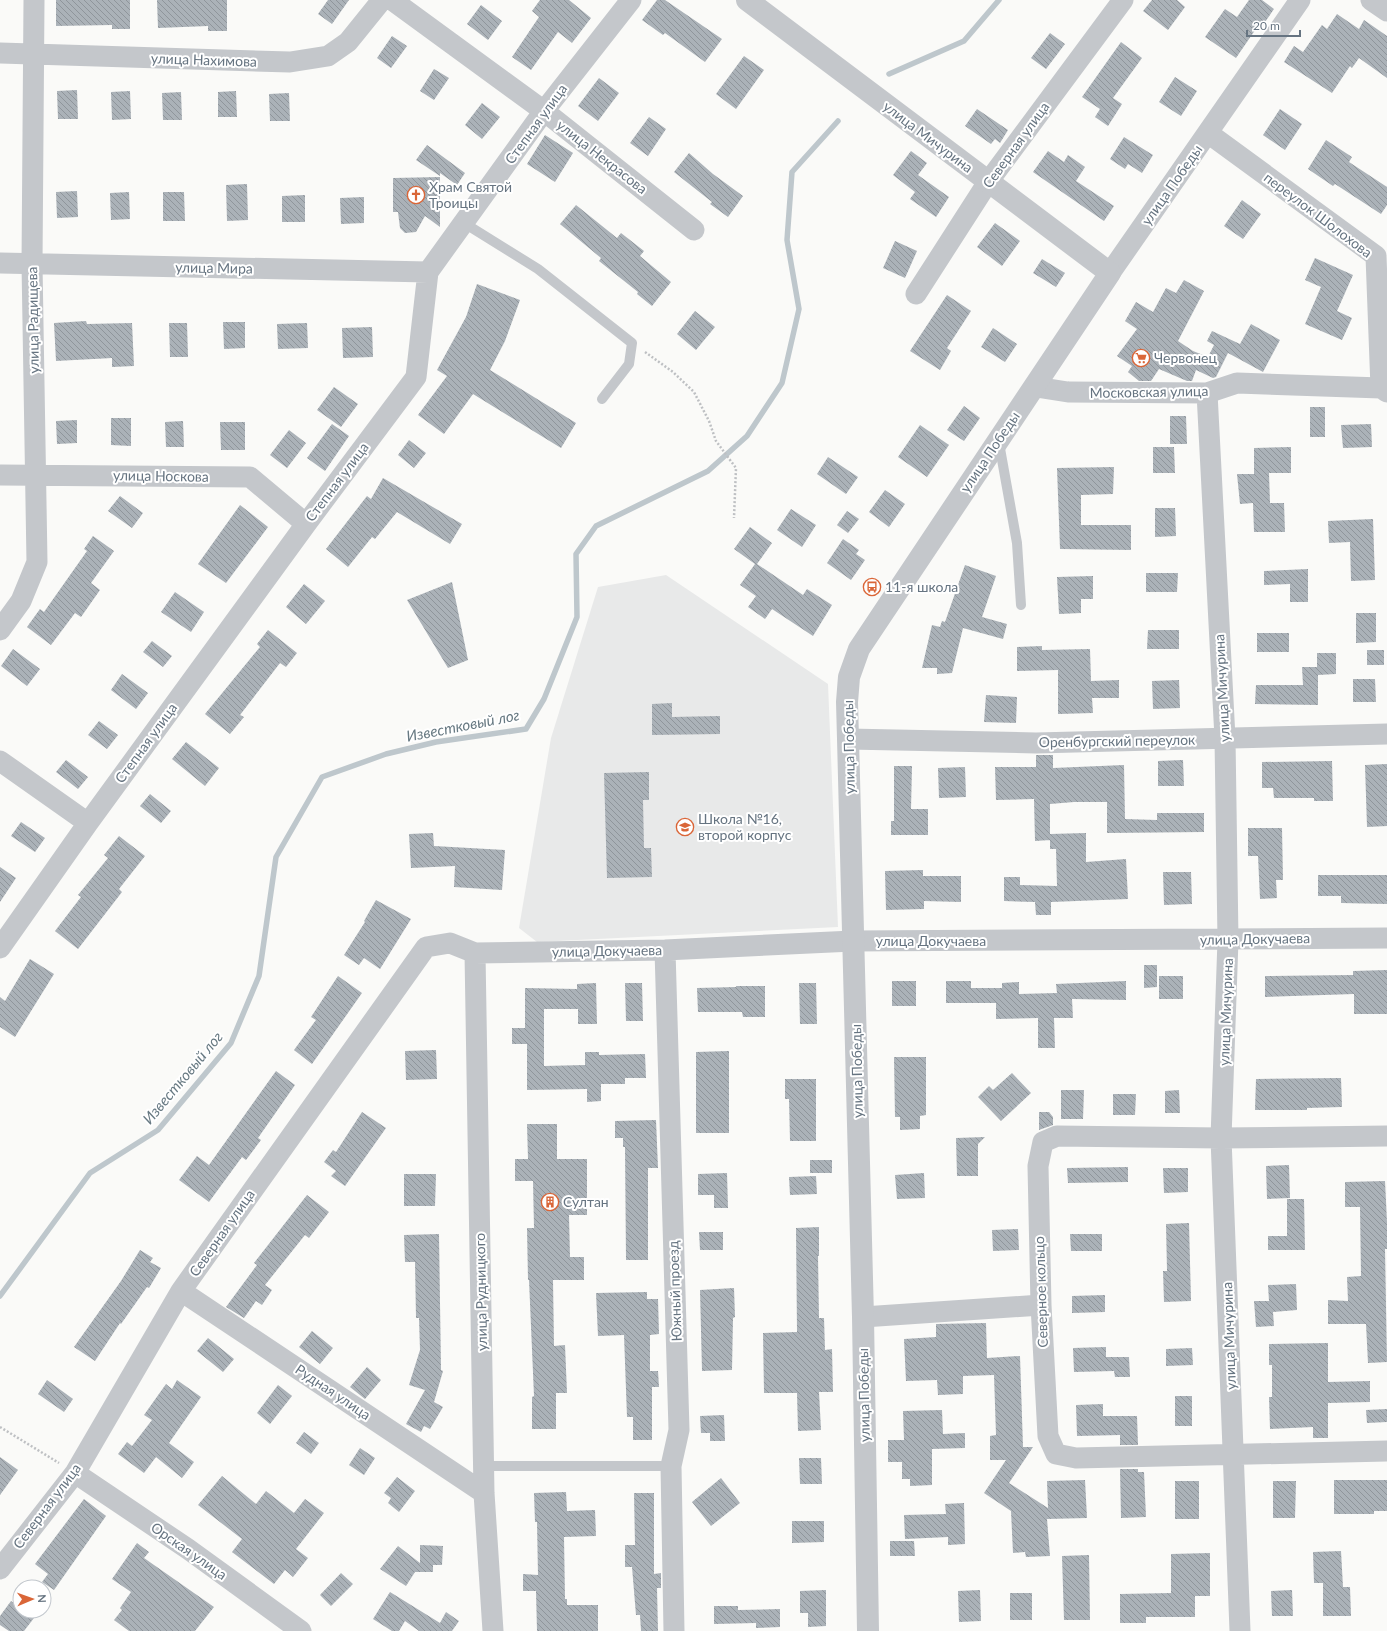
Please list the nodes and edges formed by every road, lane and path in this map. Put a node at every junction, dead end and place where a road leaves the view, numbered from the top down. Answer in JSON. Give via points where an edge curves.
{"nodes":[{"id":1,"x":34,"y":0,"type":"edge"},
{"id":2,"x":382,"y":0,"type":"edge"},
{"id":3,"x":392,"y":0,"type":"edge"},
{"id":4,"x":630,"y":0,"type":"edge"},
{"id":5,"x":747,"y":0,"type":"edge"},
{"id":6,"x":1123,"y":0,"type":"edge"},
{"id":7,"x":1300,"y":0,"type":"edge"},
{"id":8,"x":1371,"y":0,"type":"edge"},
{"id":9,"x":1387,"y":12,"type":"edge"},
{"id":10,"x":0,"y":53,"type":"edge"},
{"id":11,"x":33,"y":54,"type":"junction"},
{"id":12,"x":544,"y":111,"type":"junction"},
{"id":13,"x":1208,"y":133,"type":"junction"},
{"id":14,"x":988,"y":182,"type":"junction"},
{"id":15,"x":464,"y":223,"type":"junction"},
{"id":16,"x":694,"y":230,"type":"dead end"},
{"id":17,"x":0,"y":263,"type":"edge"},
{"id":18,"x":32,"y":264,"type":"junction"},
{"id":19,"x":428,"y":272,"type":"junction"},
{"id":20,"x":1110,"y":273,"type":"junction"},
{"id":21,"x":916,"y":294,"type":"dead end"},
{"id":22,"x":632,"y":343,"type":"junction"},
{"id":23,"x":1036,"y":387,"type":"junction"},
{"id":24,"x":1384,"y":390,"type":"edge"},
{"id":25,"x":1207,"y":393,"type":"junction"},
{"id":26,"x":602,"y":399,"type":"dead end"},
{"id":27,"x":999,"y":438,"type":"junction"},
{"id":28,"x":0,"y":475,"type":"edge"},
{"id":29,"x":37,"y":475,"type":"junction"},
{"id":30,"x":734,"y":518,"type":"dead end"},
{"id":31,"x":306,"y":524,"type":"junction"},
{"id":32,"x":1021,"y":605,"type":"dead end"},
{"id":33,"x":0,"y":630,"type":"edge"},
{"id":34,"x":1387,"y":734,"type":"edge"},
{"id":35,"x":1225,"y":738,"type":"junction"},
{"id":36,"x":848,"y":739,"type":"junction"},
{"id":37,"x":0,"y":760,"type":"edge"},
{"id":38,"x":88,"y":822,"type":"junction"},
{"id":39,"x":1387,"y":938,"type":"edge"},
{"id":40,"x":1228,"y":940,"type":"junction"},
{"id":41,"x":853,"y":941,"type":"junction"},
{"id":42,"x":0,"y":948,"type":"edge"},
{"id":43,"x":665,"y":950,"type":"junction"},
{"id":44,"x":475,"y":953,"type":"junction"},
{"id":45,"x":1387,"y":1136,"type":"edge"},
{"id":46,"x":1221,"y":1138,"type":"junction"},
{"id":47,"x":181,"y":1291,"type":"junction"},
{"id":48,"x":1041,"y":1305,"type":"junction"},
{"id":49,"x":863,"y":1317,"type":"junction"},
{"id":50,"x":0,"y":1427,"type":"edge"},
{"id":51,"x":1387,"y":1451,"type":"edge"},
{"id":52,"x":1234,"y":1455,"type":"junction"},
{"id":53,"x":484,"y":1466,"type":"junction"},
{"id":54,"x":671,"y":1466,"type":"junction"},
{"id":55,"x":74,"y":1473,"type":"junction"},
{"id":56,"x":484,"y":1493,"type":"junction"},
{"id":57,"x":0,"y":1569,"type":"edge"},
{"id":58,"x":301,"y":1631,"type":"edge"},
{"id":59,"x":493,"y":1631,"type":"edge"},
{"id":60,"x":674,"y":1631,"type":"edge"},
{"id":61,"x":868,"y":1631,"type":"edge"},
{"id":62,"x":1240,"y":1631,"type":"edge"}],
"edges":[{"from":1,"to":11,"type":"street","name":"улица Радищева"},
{"from":2,"to":11,"type":"street","name":"улица Нахимова","via":[[348,42],[328,56],[290,62]]},
{"from":3,"to":12,"type":"street","name":"улица Некрасова"},
{"from":4,"to":12,"type":"street","name":"Степная улица"},
{"from":5,"to":14,"type":"street","name":"улица Мичурина"},
{"from":6,"to":14,"type":"street","name":"Северная улица"},
{"from":7,"to":13,"type":"street","name":"улица Победы"},
{"from":8,"to":9,"type":"street"},
{"from":10,"to":11,"type":"street","name":"улица Нахимова"},
{"from":11,"to":18,"type":"street","name":"улица Радищева"},
{"from":12,"to":15,"type":"street","name":"Степная улица"},
{"from":12,"to":16,"type":"street","name":"улица Некрасова"},
{"from":13,"to":20,"type":"street","name":"улица Победы"},
{"from":13,"to":24,"type":"street","name":"переулок Шолохова","via":[[1376,256]]},
{"from":14,"to":20,"type":"street","name":"улица Мичурина"},
{"from":14,"to":21,"type":"street","name":"Северная улица"},
{"from":15,"to":19,"type":"street","name":"Степная улица"},
{"from":15,"to":22,"type":"lane","via":[[538,269]]},
{"from":17,"to":18,"type":"street","name":"улица Мира"},
{"from":18,"to":19,"type":"street","name":"улица Мира"},
{"from":18,"to":29,"type":"street","name":"улица Радищева"},
{"from":19,"to":31,"type":"street","name":"Степная улица","via":[[416,378]]},
{"from":20,"to":23,"type":"street","name":"улица Победы"},
{"from":22,"to":26,"type":"lane","via":[[629,364]]},
{"from":22,"to":30,"type":"path","via":[[673,372],[694,392],[716,441],[736,468]]},
{"from":23,"to":25,"type":"street","name":"Московская улица","via":[[1068,392]]},
{"from":23,"to":27,"type":"street","name":"улица Победы"},
{"from":24,"to":25,"type":"street","name":"Московская улица","via":[[1237,383]]},
{"from":25,"to":35,"type":"street","name":"улица Мичурина"},
{"from":27,"to":32,"type":"lane","via":[[1017,543]]},
{"from":27,"to":36,"type":"street","name":"улица Победы","via":[[859,650],[849,677]]},
{"from":28,"to":29,"type":"street","name":"улица Носкова"},
{"from":29,"to":31,"type":"street","name":"улица Носкова","via":[[250,477]]},
{"from":29,"to":33,"type":"street","name":"улица Радищева","via":[[37,562],[21,601]]},
{"from":31,"to":38,"type":"street","name":"Степная улица"},
{"from":34,"to":35,"type":"street","name":"Оренбургский переулок"},
{"from":35,"to":36,"type":"street","name":"Оренбургский переулок","via":[[1036,743]]},
{"from":35,"to":40,"type":"street","name":"улица Мичурина"},
{"from":36,"to":41,"type":"street","name":"улица Победы"},
{"from":37,"to":38,"type":"street"},
{"from":38,"to":42,"type":"street","name":"Степная улица"},
{"from":39,"to":40,"type":"street","name":"улица Докучаева"},
{"from":40,"to":41,"type":"street","name":"улица Докучаева"},
{"from":40,"to":46,"type":"street","name":"улица Мичурина"},
{"from":41,"to":43,"type":"street","name":"улица Докучаева"},
{"from":41,"to":49,"type":"street","name":"улица Победы"},
{"from":43,"to":44,"type":"street","name":"улица Докучаева"},
{"from":43,"to":54,"type":"street","name":"Южный проезд","via":[[679,1430]]},
{"from":44,"to":47,"type":"street","name":"Северная улица","via":[[450,943],[426,947]]},
{"from":44,"to":53,"type":"street","name":"улица Рудницкого"},
{"from":45,"to":46,"type":"street","name":"Северное кольцо"},
{"from":46,"to":48,"type":"street","name":"Северное кольцо","via":[[1057,1136],[1043,1142],[1038,1166]]},
{"from":46,"to":52,"type":"street","name":"улица Мичурина"},
{"from":47,"to":55,"type":"street","name":"Северная улица"},
{"from":47,"to":56,"type":"street","name":"Рудная улица"},
{"from":48,"to":49,"type":"street"},
{"from":48,"to":52,"type":"street","name":"Северное кольцо","via":[[1048,1436],[1056,1454],[1076,1458]]},
{"from":49,"to":61,"type":"street","name":"улица Победы"},
{"from":50,"to":55,"type":"path"},
{"from":51,"to":52,"type":"street","name":"Северное кольцо"},
{"from":52,"to":62,"type":"street","name":"улица Мичурина"},
{"from":53,"to":54,"type":"lane"},
{"from":53,"to":56,"type":"street","name":"улица Рудницкого"},
{"from":54,"to":60,"type":"street","name":"Южный проезд"},
{"from":55,"to":57,"type":"street","name":"Северная улица"},
{"from":55,"to":58,"type":"street","name":"Орская улица","via":[[188,1549]]},
{"from":56,"to":59,"type":"street","name":"улица Рудницкого"}]}
